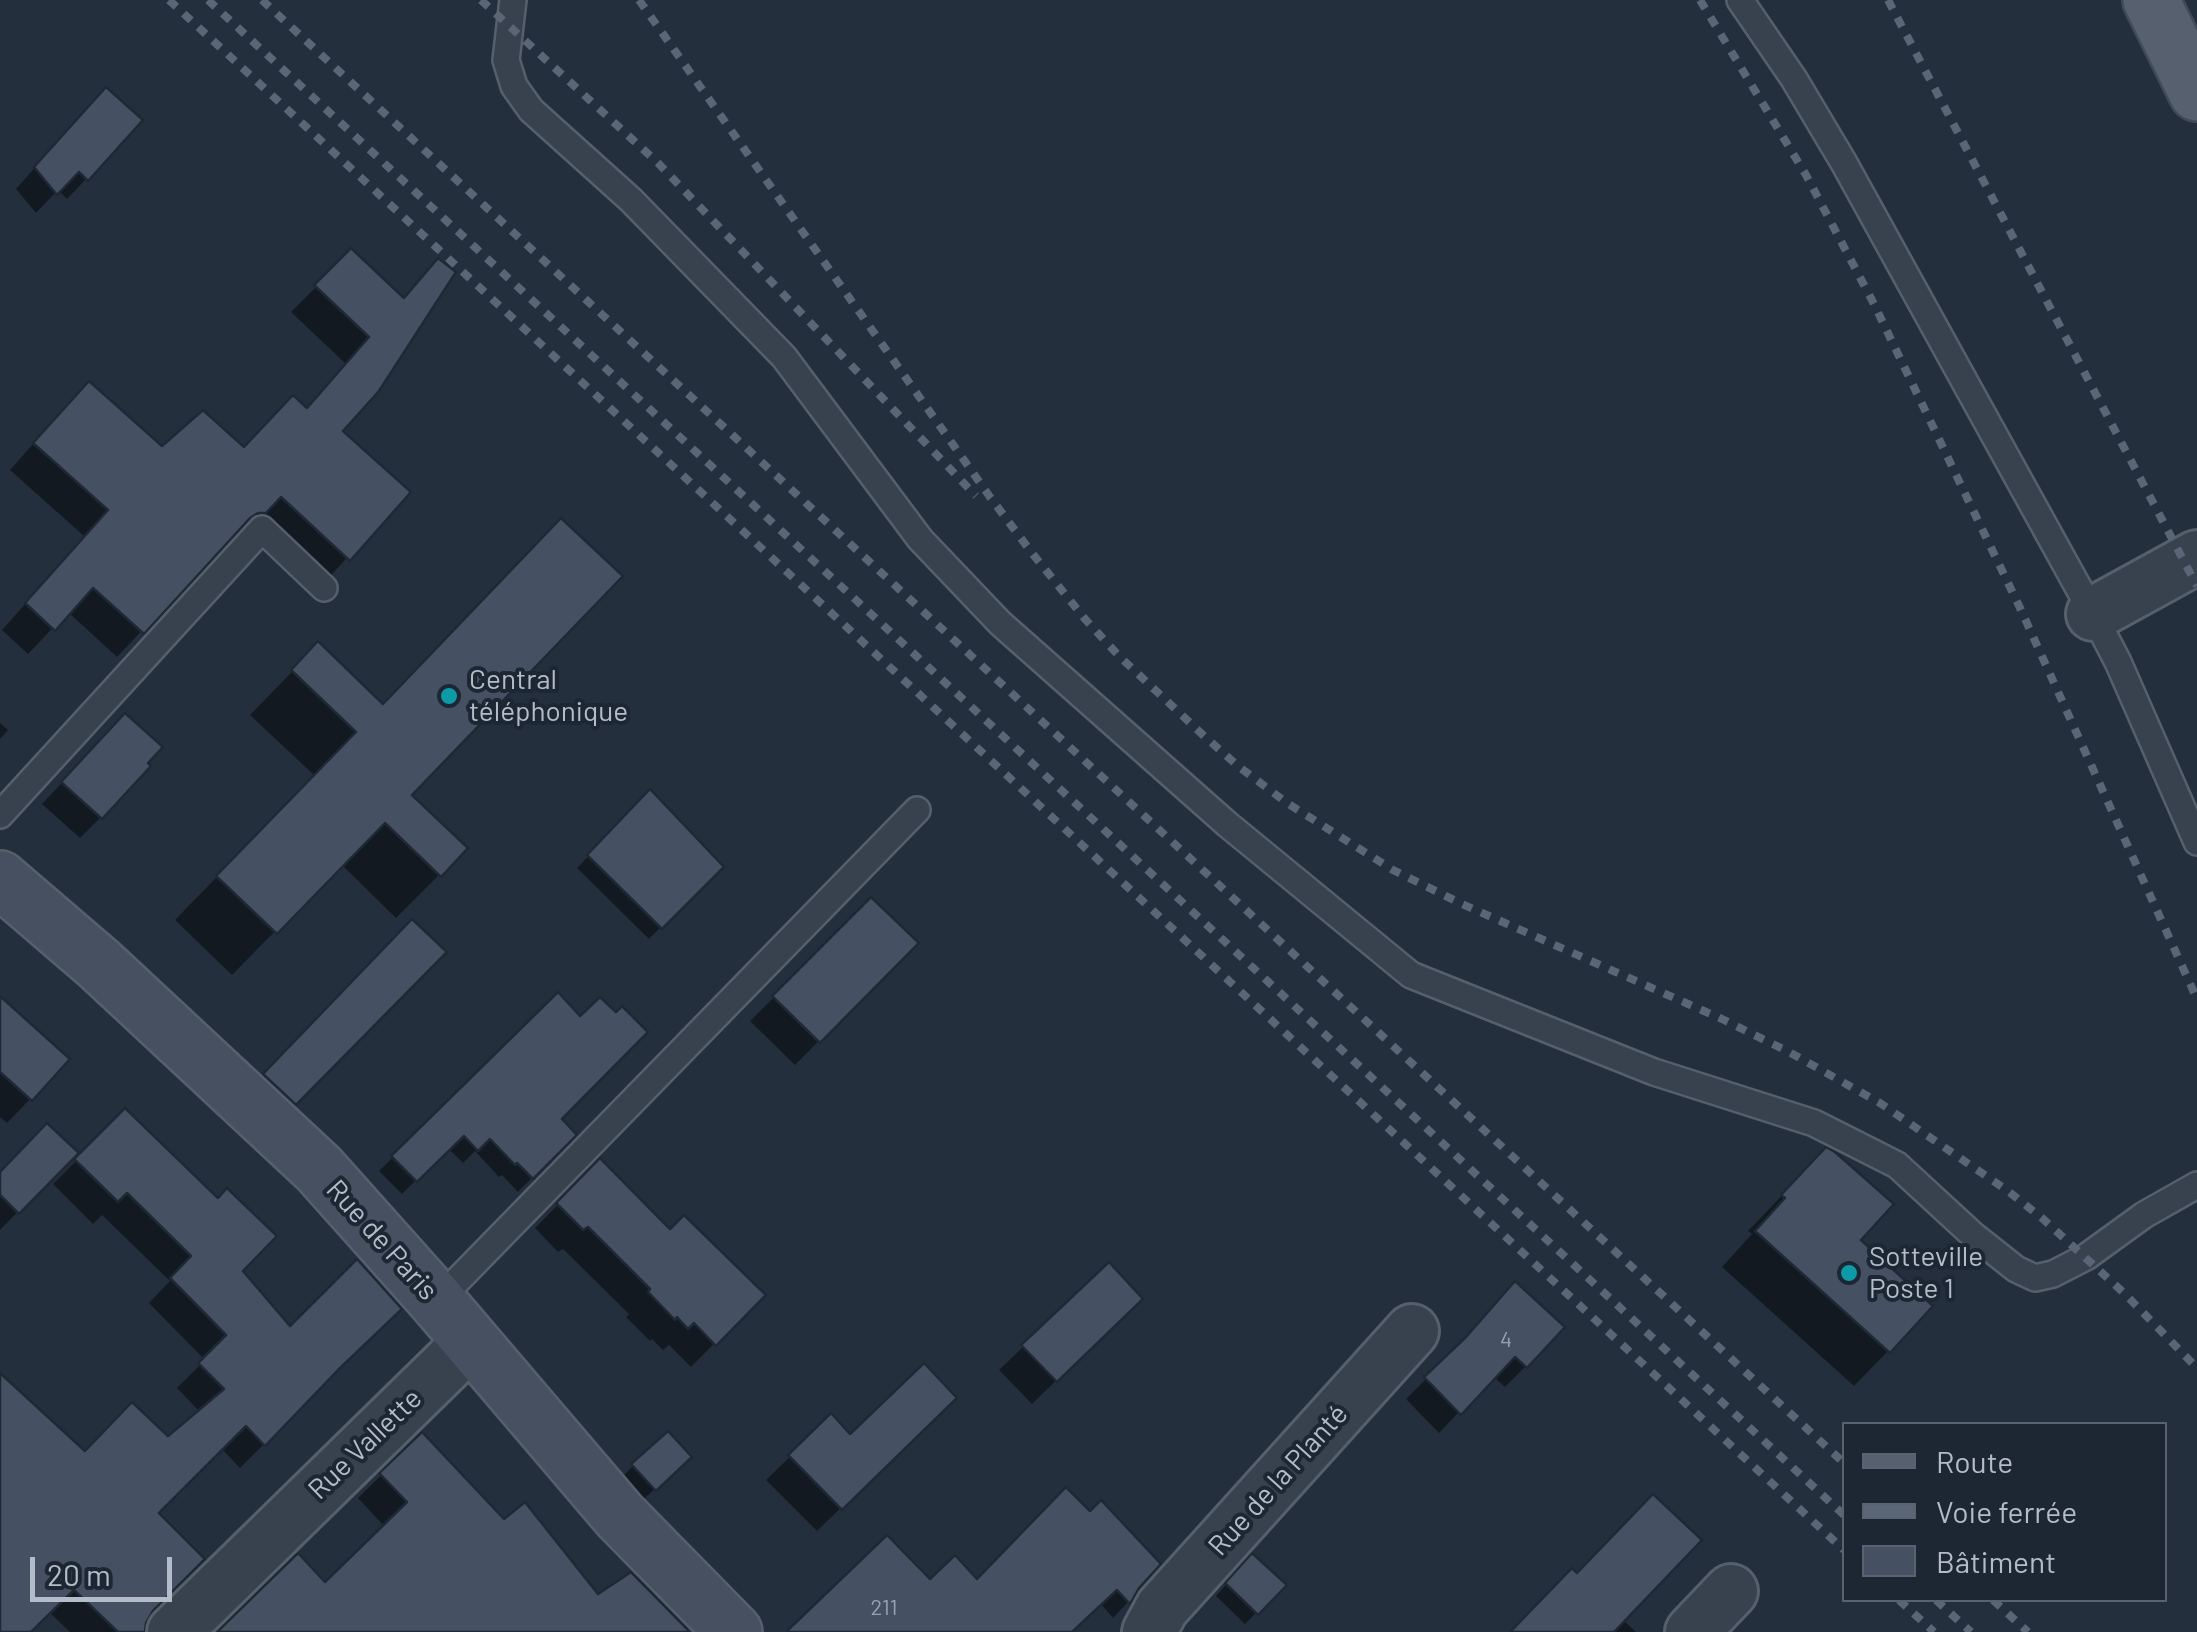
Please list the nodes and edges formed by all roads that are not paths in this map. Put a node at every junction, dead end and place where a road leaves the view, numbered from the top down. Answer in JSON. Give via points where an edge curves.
{"nodes":[{"id":1,"x":513,"y":0,"type":"edge"},
{"id":2,"x":1740,"y":0,"type":"edge"},
{"id":3,"x":2151,"y":0,"type":"edge"},
{"id":4,"x":2197,"y":93,"type":"edge"},
{"id":5,"x":2197,"y":557,"type":"edge"},
{"id":6,"x":324,"y":588,"type":"dead end"},
{"id":7,"x":2092,"y":614,"type":"junction"},
{"id":8,"x":917,"y":810,"type":"dead end"},
{"id":9,"x":0,"y":815,"type":"edge"},
{"id":10,"x":2197,"y":842,"type":"edge"},
{"id":11,"x":0,"y":880,"type":"edge"},
{"id":12,"x":2197,"y":1185,"type":"edge"},
{"id":13,"x":451,"y":1319,"type":"junction"},
{"id":14,"x":1412,"y":1330,"type":"dead end"},
{"id":15,"x":1732,"y":1590,"type":"dead end"},
{"id":16,"x":174,"y":1632,"type":"edge"},
{"id":17,"x":734,"y":1632,"type":"edge"},
{"id":18,"x":1149,"y":1632,"type":"edge"},
{"id":19,"x":1692,"y":1632,"type":"edge"}],
"edges":[{"from":1,"to":12,"type":"lane","via":[[506,60],[531,110],[631,200],[784,357],[920,539],[1000,623],[1227,824],[1411,975],[1654,1072],[1814,1123],[1897,1165],[1974,1235],[2035,1278],[2086,1257]]},
{"from":2,"to":7,"type":"lane","via":[[1844,163]]},
{"from":3,"to":4,"type":"main road"},
{"from":5,"to":7,"type":"street"},
{"from":6,"to":9,"type":"lane","via":[[262,528]]},
{"from":7,"to":10,"type":"lane"},
{"from":8,"to":13,"type":"lane","via":[[452,1286]]},
{"from":11,"to":13,"type":"street","name":"Rue de Paris","via":[[306,1156]]},
{"from":13,"to":16,"type":"street","name":"Rue Vallette","via":[[452,1360]]},
{"from":13,"to":17,"type":"street","name":"Rue de Paris","via":[[620,1516]]},
{"from":14,"to":18,"type":"street","name":"Rue de la Planté","via":[[1162,1608]]},
{"from":15,"to":19,"type":"street"}]}
